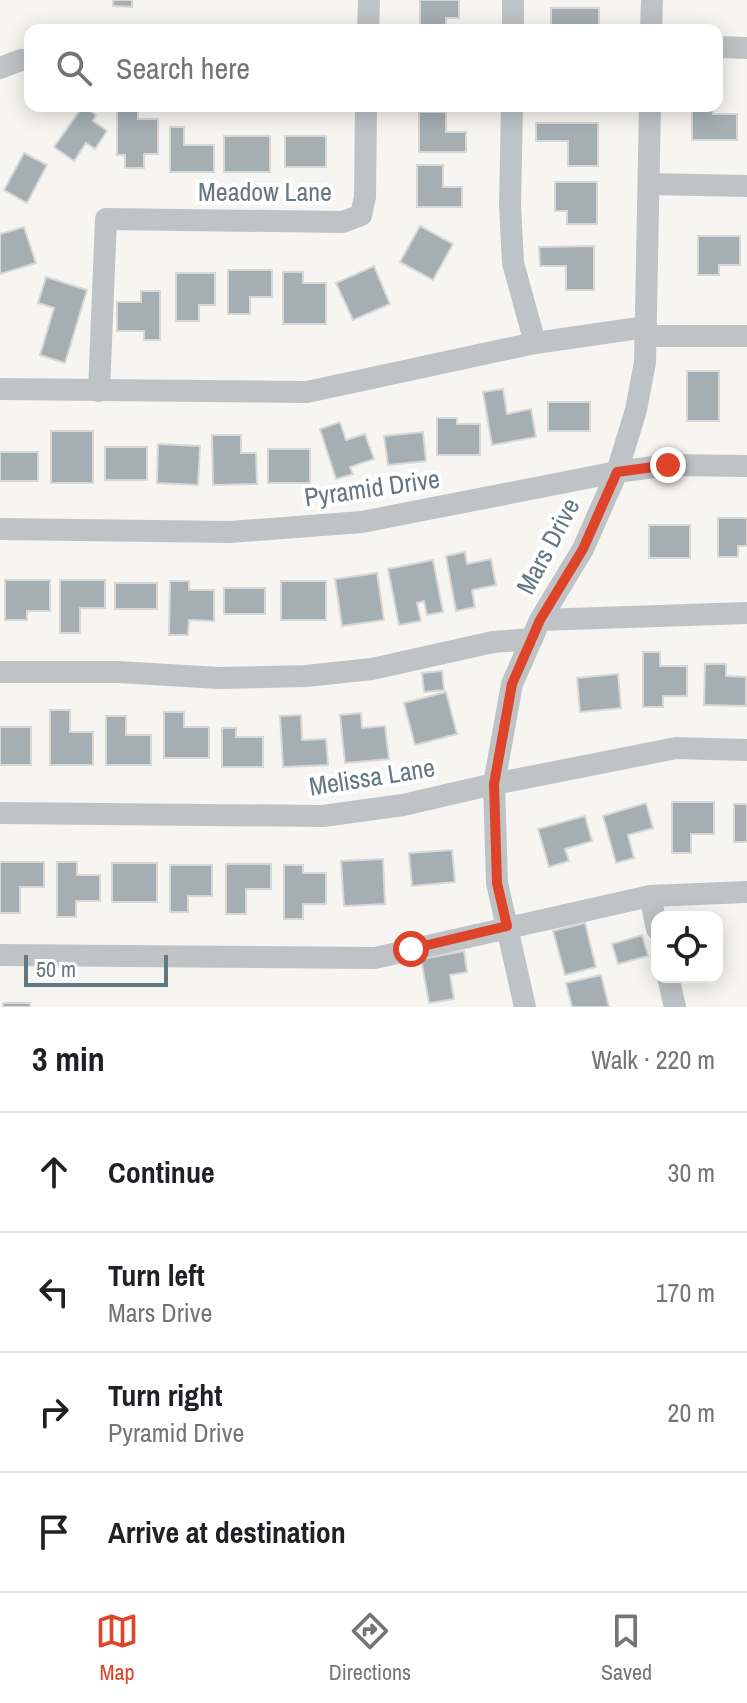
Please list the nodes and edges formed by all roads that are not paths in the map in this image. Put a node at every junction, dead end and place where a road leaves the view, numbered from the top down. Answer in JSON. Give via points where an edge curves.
{"nodes":[{"id":1,"x":369,"y":0,"type":"edge"},
{"id":2,"x":513,"y":0,"type":"edge"},
{"id":3,"x":652,"y":0,"type":"edge"},
{"id":4,"x":368,"y":24,"type":"edge"},
{"id":5,"x":513,"y":24,"type":"edge"},
{"id":6,"x":651,"y":24,"type":"edge"},
{"id":7,"x":723,"y":47,"type":"edge"},
{"id":8,"x":747,"y":48,"type":"edge"},
{"id":9,"x":24,"y":60,"type":"edge"},
{"id":10,"x":0,"y":68,"type":"edge"},
{"id":11,"x":366,"y":112,"type":"edge"},
{"id":12,"x":512,"y":112,"type":"edge"},
{"id":13,"x":650,"y":112,"type":"edge"},
{"id":14,"x":649,"y":184,"type":"junction"},
{"id":15,"x":747,"y":186,"type":"edge"},
{"id":16,"x":646,"y":332,"type":"junction"},
{"id":17,"x":747,"y":336,"type":"edge"},
{"id":18,"x":535,"y":343,"type":"junction"},
{"id":19,"x":0,"y":389,"type":"edge"},
{"id":20,"x":99,"y":391,"type":"junction"},
{"id":21,"x":747,"y":466,"type":"edge"},
{"id":22,"x":617,"y":472,"type":"junction"},
{"id":23,"x":0,"y":529,"type":"edge"},
{"id":24,"x":747,"y":613,"type":"edge"},
{"id":25,"x":536,"y":630,"type":"junction"},
{"id":26,"x":0,"y":672,"type":"edge"},
{"id":27,"x":747,"y":750,"type":"edge"},
{"id":28,"x":494,"y":784,"type":"junction"},
{"id":29,"x":0,"y":813,"type":"edge"},
{"id":30,"x":747,"y":892,"type":"edge"},
{"id":31,"x":650,"y":896,"type":"junction"},
{"id":32,"x":653,"y":911,"type":"edge"},
{"id":33,"x":507,"y":926,"type":"junction"},
{"id":34,"x":0,"y":955,"type":"edge"},
{"id":35,"x":669,"y":983,"type":"edge"},
{"id":36,"x":525,"y":1007,"type":"edge"},
{"id":37,"x":675,"y":1007,"type":"edge"}],
"edges":[{"from":1,"to":4,"type":"street"},
{"from":2,"to":5,"type":"street"},
{"from":3,"to":6,"type":"street"},
{"from":7,"to":8,"type":"street"},
{"from":9,"to":10,"type":"street"},
{"from":11,"to":20,"type":"street","name":"Meadow Lane","via":[[361,215],[343,222],[106,219]]},
{"from":12,"to":18,"type":"street","via":[[513,263]]},
{"from":13,"to":14,"type":"street","name":"Mars Drive"},
{"from":14,"to":15,"type":"street"},
{"from":14,"to":16,"type":"street","name":"Mars Drive"},
{"from":16,"to":17,"type":"street"},
{"from":16,"to":18,"type":"street"},
{"from":16,"to":22,"type":"street","name":"Mars Drive","via":[[636,410]]},
{"from":18,"to":20,"type":"street","via":[[307,392]]},
{"from":19,"to":20,"type":"street"},
{"from":21,"to":22,"type":"street","name":"Pyramid Drive","via":[[668,465]]},
{"from":22,"to":23,"type":"street","name":"Pyramid Drive","via":[[362,522],[230,532]]},
{"from":22,"to":25,"type":"street","name":"Mars Drive","via":[[583,549]]},
{"from":24,"to":25,"type":"street"},
{"from":25,"to":26,"type":"street","via":[[372,669],[306,676]]},
{"from":25,"to":28,"type":"street","name":"Mars Drive","via":[[512,684]]},
{"from":27,"to":28,"type":"street","name":"Melissa Lane","via":[[676,748]]},
{"from":28,"to":29,"type":"street","name":"Melissa Lane","via":[[323,816]]},
{"from":28,"to":33,"type":"street","name":"Mars Drive","via":[[497,883]]},
{"from":30,"to":31,"type":"street"},
{"from":31,"to":32,"type":"street"},
{"from":31,"to":33,"type":"street"},
{"from":33,"to":34,"type":"street","via":[[375,958]]},
{"from":33,"to":36,"type":"street","name":"Mars Drive"},
{"from":35,"to":37,"type":"street"}]}
